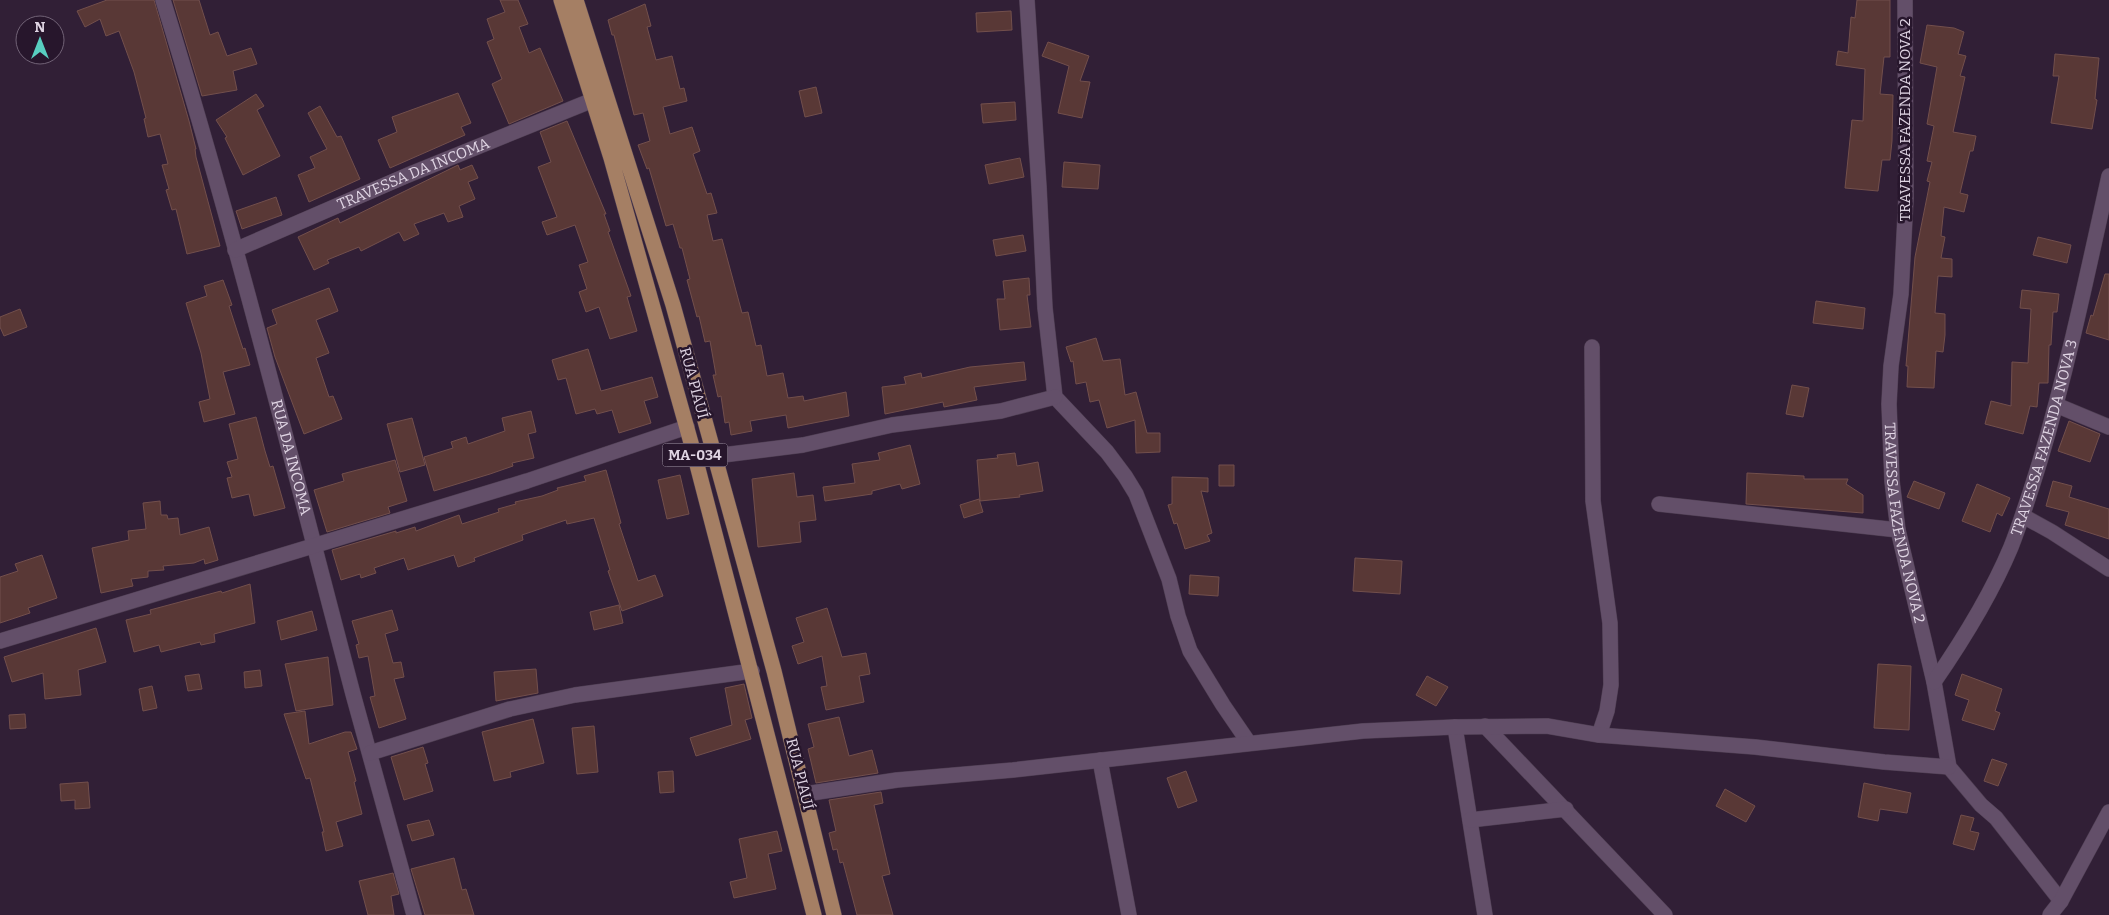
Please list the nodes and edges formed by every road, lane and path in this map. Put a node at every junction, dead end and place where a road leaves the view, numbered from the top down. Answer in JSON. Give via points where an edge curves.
{"nodes":[{"id":1,"x":163,"y":0,"type":"edge"},
{"id":2,"x":560,"y":0,"type":"edge"},
{"id":3,"x":576,"y":0,"type":"edge"},
{"id":4,"x":1027,"y":0,"type":"edge"},
{"id":5,"x":1905,"y":0,"type":"edge"},
{"id":6,"x":593,"y":100,"type":"junction"},
{"id":7,"x":2109,"y":176,"type":"edge"},
{"id":8,"x":235,"y":250,"type":"junction"},
{"id":9,"x":1592,"y":347,"type":"dead end"},
{"id":10,"x":1055,"y":397,"type":"junction"},
{"id":11,"x":2056,"y":405,"type":"junction"},
{"id":12,"x":687,"y":427,"type":"junction"},
{"id":13,"x":2109,"y":427,"type":"edge"},
{"id":14,"x":715,"y":456,"type":"junction"},
{"id":15,"x":1659,"y":504,"type":"dead end"},
{"id":16,"x":2023,"y":516,"type":"junction"},
{"id":17,"x":1898,"y":530,"type":"junction"},
{"id":18,"x":316,"y":545,"type":"junction"},
{"id":19,"x":2109,"y":569,"type":"edge"},
{"id":20,"x":0,"y":641,"type":"edge"},
{"id":21,"x":752,"y":671,"type":"junction"},
{"id":22,"x":1934,"y":682,"type":"junction"},
{"id":23,"x":1485,"y":726,"type":"junction"},
{"id":24,"x":1455,"y":727,"type":"junction"},
{"id":25,"x":1599,"y":735,"type":"junction"},
{"id":26,"x":1249,"y":743,"type":"junction"},
{"id":27,"x":370,"y":753,"type":"junction"},
{"id":28,"x":1100,"y":760,"type":"junction"},
{"id":29,"x":1949,"y":767,"type":"junction"},
{"id":30,"x":805,"y":794,"type":"junction"},
{"id":31,"x":1566,"y":809,"type":"junction"},
{"id":32,"x":2109,"y":812,"type":"edge"},
{"id":33,"x":1470,"y":820,"type":"junction"},
{"id":34,"x":2061,"y":901,"type":"junction"},
{"id":35,"x":834,"y":912,"type":"edge"},
{"id":36,"x":414,"y":915,"type":"edge"},
{"id":37,"x":812,"y":915,"type":"edge"},
{"id":38,"x":1129,"y":915,"type":"edge"},
{"id":39,"x":1485,"y":915,"type":"edge"},
{"id":40,"x":1665,"y":915,"type":"edge"},
{"id":41,"x":2050,"y":915,"type":"edge"}],
"edges":[{"from":1,"to":8,"type":"street","name":"RUA DA INCOMA"},
{"from":2,"to":6,"type":"main road","name":"RUA PIAUÍ","number":"MA-034"},
{"from":3,"to":14,"type":"main road","name":"RUA PIAUÍ","number":"MA-034","via":[[673,305]]},
{"from":4,"to":10,"type":"street","via":[[1044,308]]},
{"from":5,"to":17,"type":"street","name":"TRAVESSA FAZENDA NOVA 2","via":[[1906,198],[1901,294],[1889,404]]},
{"from":6,"to":8,"type":"street","name":"TRAVESSA DA INCOMA"},
{"from":6,"to":12,"type":"main road","name":"RUA PIAUÍ","number":"MA-034"},
{"from":7,"to":11,"type":"street","name":"TRAVESSA FAZENDA NOVA 3"},
{"from":8,"to":18,"type":"street","name":"RUA DA INCOMA"},
{"from":9,"to":25,"type":"street","via":[[1593,501],[1610,623],[1611,667],[1609,700]]},
{"from":10,"to":14,"type":"street","via":[[1001,411],[892,425],[804,445]]},
{"from":10,"to":26,"type":"street","via":[[1107,452],[1136,494],[1169,579],[1188,645]]},
{"from":11,"to":13,"type":"street"},
{"from":11,"to":16,"type":"street","name":"TRAVESSA FAZENDA NOVA 3"},
{"from":12,"to":18,"type":"street","via":[[527,481]]},
{"from":12,"to":21,"type":"main road","name":"RUA PIAUÍ","number":"MA-034"},
{"from":14,"to":30,"type":"main road","name":"RUA PIAUÍ","number":"MA-034"},
{"from":15,"to":17,"type":"street"},
{"from":16,"to":19,"type":"street"},
{"from":16,"to":22,"type":"street","name":"TRAVESSA FAZENDA NOVA 3","via":[[1980,609]]},
{"from":17,"to":22,"type":"street","name":"TRAVESSA FAZENDA NOVA 2"},
{"from":18,"to":20,"type":"street"},
{"from":18,"to":27,"type":"street","name":"RUA DA INCOMA"},
{"from":21,"to":27,"type":"street","via":[[565,697],[510,709]]},
{"from":21,"to":37,"type":"main road","name":"RUA PIAUÍ","number":"MA-034"},
{"from":22,"to":29,"type":"street","name":"TRAVESSA FAZENDA NOVA 2"},
{"from":23,"to":24,"type":"street"},
{"from":23,"to":25,"type":"street","via":[[1548,726]]},
{"from":23,"to":31,"type":"street"},
{"from":24,"to":26,"type":"street","via":[[1363,731]]},
{"from":24,"to":33,"type":"street"},
{"from":25,"to":29,"type":"street"},
{"from":26,"to":28,"type":"street"},
{"from":27,"to":36,"type":"street","name":"RUA DA INCOMA"},
{"from":28,"to":30,"type":"street","via":[[897,780]]},
{"from":28,"to":38,"type":"street"},
{"from":29,"to":34,"type":"street","via":[[1996,818]]},
{"from":30,"to":35,"type":"main road","name":"RUA PIAUÍ","number":"MA-034"},
{"from":31,"to":33,"type":"street"},
{"from":31,"to":40,"type":"street"},
{"from":32,"to":34,"type":"street"},
{"from":33,"to":39,"type":"street"},
{"from":34,"to":41,"type":"street"},
{"from":35,"to":37,"type":"street"}]}
